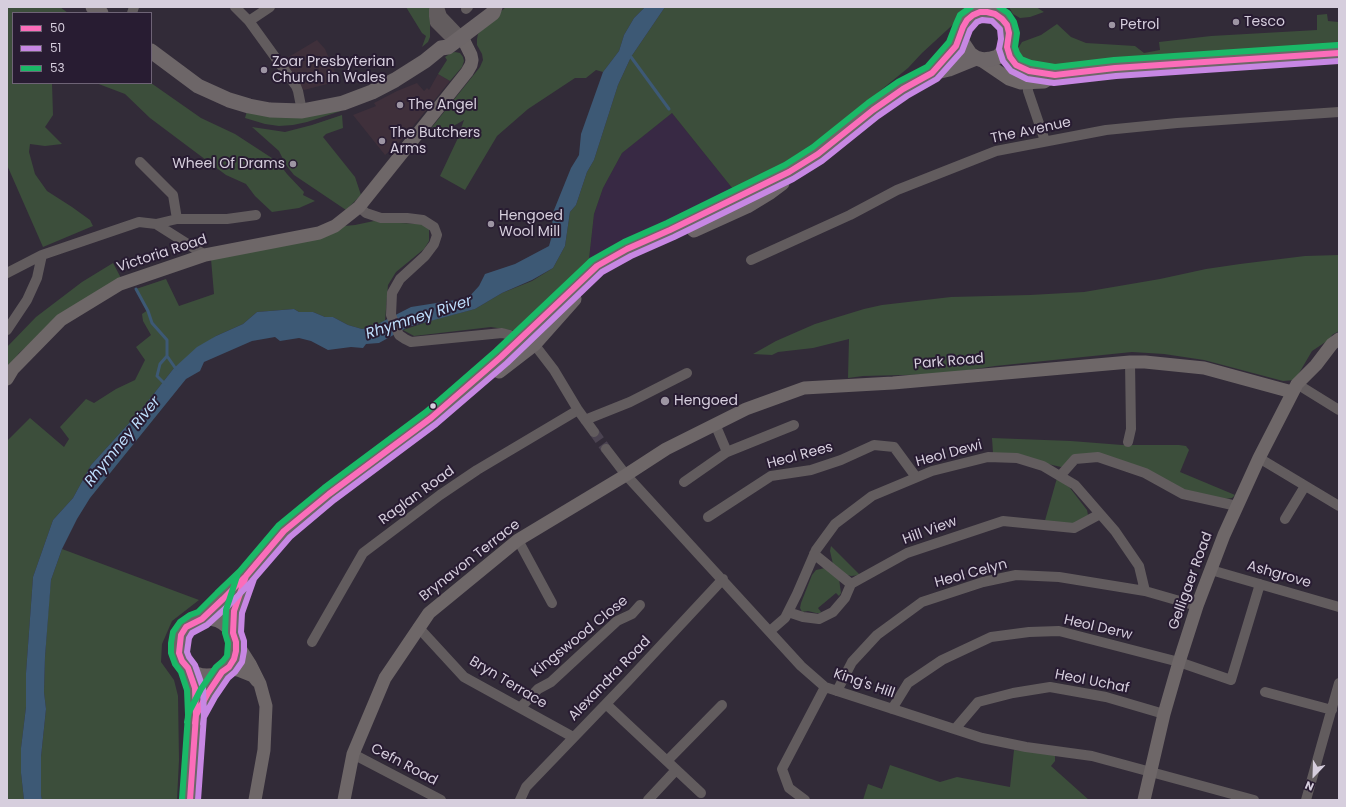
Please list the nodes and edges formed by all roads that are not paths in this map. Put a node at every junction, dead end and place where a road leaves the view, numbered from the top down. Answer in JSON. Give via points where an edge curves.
{"nodes":[{"id":1,"x":236,"y":7,"type":"edge"},
{"id":2,"x":270,"y":7,"type":"edge"},
{"id":3,"x":435,"y":7,"type":"edge"},
{"id":4,"x":439,"y":7,"type":"edge"},
{"id":5,"x":486,"y":7,"type":"edge"},
{"id":6,"x":495,"y":7,"type":"edge"},
{"id":7,"x":989,"y":9,"type":"edge"},
{"id":8,"x":249,"y":21,"type":"junction"},
{"id":9,"x":961,"y":34,"type":"junction"},
{"id":10,"x":455,"y":40,"type":"junction"},
{"id":11,"x":1007,"y":47,"type":"junction"},
{"id":12,"x":152,"y":52,"type":"edge"},
{"id":13,"x":1339,"y":53,"type":"edge"},
{"id":14,"x":979,"y":59,"type":"junction"},
{"id":15,"x":1024,"y":69,"type":"junction"},
{"id":16,"x":932,"y":73,"type":"junction"},
{"id":17,"x":1055,"y":75,"type":"junction"},
{"id":18,"x":1027,"y":83,"type":"junction"},
{"id":19,"x":302,"y":111,"type":"junction"},
{"id":20,"x":1339,"y":112,"type":"edge"},
{"id":21,"x":1045,"y":141,"type":"junction"},
{"id":22,"x":818,"y":154,"type":"junction"},
{"id":23,"x":140,"y":162,"type":"dead end"},
{"id":24,"x":359,"y":207,"type":"junction"},
{"id":25,"x":256,"y":215,"type":"dead end"},
{"id":26,"x":177,"y":219,"type":"junction"},
{"id":27,"x":156,"y":224,"type":"junction"},
{"id":28,"x":42,"y":255,"type":"junction"},
{"id":29,"x":205,"y":255,"type":"junction"},
{"id":30,"x":751,"y":260,"type":"dead end"},
{"id":31,"x":7,"y":273,"type":"edge"},
{"id":32,"x":7,"y":330,"type":"edge"},
{"id":33,"x":1335,"y":341,"type":"edge"},
{"id":34,"x":517,"y":342,"type":"junction"},
{"id":35,"x":534,"y":344,"type":"junction"},
{"id":36,"x":1130,"y":362,"type":"junction"},
{"id":37,"x":687,"y":373,"type":"dead end"},
{"id":38,"x":7,"y":379,"type":"edge"},
{"id":39,"x":1295,"y":388,"type":"junction"},
{"id":40,"x":578,"y":410,"type":"junction"},
{"id":41,"x":1339,"y":410,"type":"edge"},
{"id":42,"x":433,"y":415,"type":"junction"},
{"id":43,"x":585,"y":420,"type":"junction"},
{"id":44,"x":715,"y":424,"type":"junction"},
{"id":45,"x":794,"y":425,"type":"dead end"},
{"id":46,"x":594,"y":432,"type":"tunnel mouth"},
{"id":47,"x":1128,"y":442,"type":"dead end"},
{"id":48,"x":606,"y":449,"type":"tunnel mouth"},
{"id":49,"x":727,"y":452,"type":"junction"},
{"id":50,"x":1258,"y":458,"type":"junction"},
{"id":51,"x":626,"y":475,"type":"junction"},
{"id":52,"x":1060,"y":476,"type":"junction"},
{"id":53,"x":916,"y":477,"type":"junction"},
{"id":54,"x":684,"y":482,"type":"dead end"},
{"id":55,"x":1305,"y":486,"type":"junction"},
{"id":56,"x":1237,"y":506,"type":"junction"},
{"id":57,"x":1339,"y":506,"type":"edge"},
{"id":58,"x":1100,"y":514,"type":"junction"},
{"id":59,"x":708,"y":517,"type":"dead end"},
{"id":60,"x":1285,"y":519,"type":"dead end"},
{"id":61,"x":518,"y":540,"type":"junction"},
{"id":62,"x":814,"y":554,"type":"junction"},
{"id":63,"x":1211,"y":570,"type":"junction"},
{"id":64,"x":246,"y":576,"type":"junction"},
{"id":65,"x":723,"y":579,"type":"junction"},
{"id":66,"x":851,"y":584,"type":"junction"},
{"id":67,"x":1260,"y":584,"type":"junction"},
{"id":68,"x":1145,"y":591,"type":"junction"},
{"id":69,"x":552,"y":603,"type":"dead end"},
{"id":70,"x":640,"y":605,"type":"dead end"},
{"id":71,"x":1197,"y":606,"type":"junction"},
{"id":72,"x":1339,"y":607,"type":"edge"},
{"id":73,"x":788,"y":612,"type":"junction"},
{"id":74,"x":202,"y":619,"type":"junction"},
{"id":75,"x":418,"y":627,"type":"junction"},
{"id":76,"x":770,"y":631,"type":"junction"},
{"id":77,"x":234,"y":638,"type":"junction"},
{"id":78,"x":312,"y":642,"type":"dead end"},
{"id":79,"x":1179,"y":662,"type":"junction"},
{"id":80,"x":188,"y":668,"type":"junction"},
{"id":81,"x":224,"y":670,"type":"junction"},
{"id":82,"x":1339,"y":683,"type":"edge"},
{"id":83,"x":260,"y":684,"type":"junction"},
{"id":84,"x":825,"y":686,"type":"junction"},
{"id":85,"x":837,"y":691,"type":"junction"},
{"id":86,"x":1265,"y":692,"type":"dead end"},
{"id":87,"x":606,"y":704,"type":"junction"},
{"id":88,"x":722,"y":705,"type":"dead end"},
{"id":89,"x":520,"y":707,"type":"junction"},
{"id":90,"x":892,"y":708,"type":"junction"},
{"id":91,"x":1332,"y":710,"type":"junction"},
{"id":92,"x":1164,"y":714,"type":"junction"},
{"id":93,"x":196,"y":715,"type":"junction"},
{"id":94,"x":955,"y":729,"type":"junction"},
{"id":95,"x":573,"y":737,"type":"junction"},
{"id":96,"x":353,"y":754,"type":"junction"},
{"id":97,"x":667,"y":761,"type":"junction"},
{"id":98,"x":676,"y":770,"type":"junction"},
{"id":99,"x":1151,"y":773,"type":"junction"},
{"id":100,"x":700,"y":793,"type":"dead end"},
{"id":101,"x":190,"y":800,"type":"edge"},
{"id":102,"x":255,"y":800,"type":"edge"},
{"id":103,"x":344,"y":800,"type":"edge"},
{"id":104,"x":441,"y":800,"type":"edge"},
{"id":105,"x":520,"y":800,"type":"edge"},
{"id":106,"x":648,"y":800,"type":"edge"},
{"id":107,"x":805,"y":800,"type":"edge"},
{"id":108,"x":1144,"y":800,"type":"edge"},
{"id":109,"x":1254,"y":800,"type":"edge"},
{"id":110,"x":1306,"y":800,"type":"edge"}],
"edges":[{"from":1,"to":8,"type":"street"},
{"from":2,"to":8,"type":"street"},
{"from":3,"to":10,"type":"street","via":[[435,23]]},
{"from":4,"to":10,"type":"street"},
{"from":5,"to":10,"type":"main road"},
{"from":6,"to":10,"type":"main road","via":[[493,13]]},
{"from":7,"to":9,"type":"main road","via":[[967,20]]},
{"from":7,"to":11,"type":"main road","via":[[1007,25]]},
{"from":8,"to":19,"type":"street","via":[[296,86]]},
{"from":9,"to":14,"type":"main road","via":[[962,42],[970,54]]},
{"from":9,"to":16,"type":"main road","via":[[952,52]]},
{"from":10,"to":19,"type":"main road","via":[[411,71],[372,92],[343,102]]},
{"from":10,"to":24,"type":"street","name":"Victoria Road","via":[[471,55],[471,65],[467,72]]},
{"from":11,"to":14,"type":"main road","via":[[998,57],[991,60]]},
{"from":11,"to":15,"type":"street","via":[[1016,65]]},
{"from":12,"to":19,"type":"main road","via":[[198,86],[229,100],[270,110]]},
{"from":13,"to":17,"type":"street","via":[[1115,68]]},
{"from":14,"to":16,"type":"main road"},
{"from":14,"to":18,"type":"street","via":[[1009,79]]},
{"from":15,"to":17,"type":"street"},
{"from":15,"to":18,"type":"street"},
{"from":16,"to":22,"type":"main road","via":[[873,110]]},
{"from":17,"to":18,"type":"street","via":[[1044,82]]},
{"from":18,"to":21,"type":"street"},
{"from":20,"to":21,"type":"street","name":"The Avenue","via":[[1114,130]]},
{"from":21,"to":30,"type":"street","name":"The Avenue","via":[[996,151],[898,190]]},
{"from":22,"to":34,"type":"main road","via":[[789,172],[627,249],[597,266]]},
{"from":22,"to":35,"type":"main road","via":[[770,192],[747,206],[661,244],[604,273],[579,294]]},
{"from":23,"to":26,"type":"street","via":[[173,195]]},
{"from":24,"to":29,"type":"street","name":"Victoria Road","via":[[335,226],[319,233]]},
{"from":24,"to":34,"type":"street","via":[[366,213],[380,218],[423,220],[434,226],[437,235],[425,256],[400,279],[392,293],[391,315],[399,335],[411,342],[502,333],[510,335]]},
{"from":25,"to":26,"type":"street","via":[[227,219]]},
{"from":26,"to":27,"type":"street"},
{"from":27,"to":28,"type":"street","via":[[139,222]]},
{"from":27,"to":29,"type":"street"},
{"from":28,"to":31,"type":"street"},
{"from":28,"to":32,"type":"street","via":[[37,278],[27,300]]},
{"from":29,"to":38,"type":"street","name":"Victoria Road","via":[[120,284],[61,320],[13,369]]},
{"from":33,"to":39,"type":"street","name":"Gelligaer Road"},
{"from":34,"to":42,"type":"main road"},
{"from":35,"to":40,"type":"street","via":[[554,370]]},
{"from":35,"to":42,"type":"main road","via":[[492,376]]},
{"from":36,"to":39,"type":"street","name":"Park Road","via":[[1204,368]]},
{"from":36,"to":44,"type":"street","name":"Park Road","via":[[893,383],[804,388],[746,409]]},
{"from":36,"to":47,"type":"street","via":[[1131,429]]},
{"from":37,"to":43,"type":"street","via":[[630,402]]},
{"from":39,"to":41,"type":"street"},
{"from":39,"to":50,"type":"street","name":"Gelligaer Road"},
{"from":40,"to":43,"type":"street"},
{"from":40,"to":78,"type":"street","name":"Raglan Road","via":[[470,474],[363,553]]},
{"from":42,"to":64,"type":"main road","via":[[284,531]]},
{"from":43,"to":46,"type":"street"},
{"from":44,"to":49,"type":"street"},
{"from":44,"to":51,"type":"street","name":"Park Road","via":[[666,449]]},
{"from":45,"to":49,"type":"street"},
{"from":48,"to":51,"type":"street","name":"King's Hill"},
{"from":49,"to":54,"type":"street"},
{"from":50,"to":55,"type":"street"},
{"from":50,"to":56,"type":"street","name":"Gelligaer Road"},
{"from":51,"to":61,"type":"street","name":"Brynavon Terrace"},
{"from":51,"to":65,"type":"street","name":"King's Hill"},
{"from":52,"to":53,"type":"street","name":"Heol Dewi","via":[[1043,466],[1016,458],[988,457]]},
{"from":52,"to":56,"type":"street","via":[[1075,459],[1098,457],[1145,473],[1183,494]]},
{"from":52,"to":58,"type":"street","name":"Heol Dewi","via":[[1075,485]]},
{"from":53,"to":59,"type":"street","name":"Heol Rees","via":[[894,447],[874,445],[811,470],[772,476]]},
{"from":53,"to":62,"type":"street","name":"Heol Dewi","via":[[866,500],[835,524]]},
{"from":55,"to":57,"type":"street"},
{"from":55,"to":60,"type":"street"},
{"from":56,"to":63,"type":"street","name":"Gelligaer Road"},
{"from":58,"to":66,"type":"street","name":"Hill View","via":[[1074,528],[1003,521],[907,553]]},
{"from":58,"to":68,"type":"street","name":"Heol Dewi","via":[[1139,566]]},
{"from":61,"to":69,"type":"street"},
{"from":61,"to":75,"type":"street","name":"Brynavon Terrace","via":[[429,612]]},
{"from":62,"to":66,"type":"street"},
{"from":62,"to":73,"type":"street","name":"Heol Dewi"},
{"from":63,"to":67,"type":"street","name":"Ashgrove"},
{"from":63,"to":71,"type":"street","name":"Gelligaer Road"},
{"from":64,"to":74,"type":"main road"},
{"from":64,"to":77,"type":"main road","via":[[234,611]]},
{"from":65,"to":76,"type":"street","name":"King's Hill"},
{"from":65,"to":87,"type":"street","name":"Alexandra Road"},
{"from":66,"to":73,"type":"street","via":[[846,598],[833,612],[819,619]]},
{"from":67,"to":72,"type":"street","name":"Ashgrove"},
{"from":67,"to":79,"type":"street","name":"Heol Derw","via":[[1231,680]]},
{"from":68,"to":71,"type":"street","name":"Heol Celyn"},
{"from":68,"to":85,"type":"street","name":"Heol Celyn","via":[[1059,577],[1016,575],[967,587],[922,602],[877,635],[852,662]]},
{"from":70,"to":89,"type":"street","name":"Kingswood Close","via":[[632,614],[617,621]]},
{"from":71,"to":79,"type":"street","name":"Gelligaer Road"},
{"from":73,"to":76,"type":"street","name":"Heol Dewi"},
{"from":74,"to":77,"type":"main road","via":[[220,621],[227,626]]},
{"from":74,"to":80,"type":"main road","via":[[186,627],[181,635],[181,657]]},
{"from":75,"to":89,"type":"street","name":"Bryn Terrace","via":[[464,677]]},
{"from":75,"to":96,"type":"street","name":"Brynavon Terrace","via":[[385,678]]},
{"from":76,"to":84,"type":"street","name":"King's Hill","via":[[801,666]]},
{"from":77,"to":81,"type":"main road","via":[[234,659]]},
{"from":77,"to":83,"type":"street"},
{"from":79,"to":90,"type":"street","name":"Heol Derw","via":[[1059,631],[991,637],[942,660],[908,683]]},
{"from":79,"to":92,"type":"street","name":"Gelligaer Road"},
{"from":80,"to":81,"type":"main road","via":[[205,676]]},
{"from":80,"to":93,"type":"main road","via":[[195,688]]},
{"from":81,"to":83,"type":"street","via":[[238,670],[253,676]]},
{"from":81,"to":93,"type":"main road"},
{"from":82,"to":91,"type":"street"},
{"from":83,"to":102,"type":"street","via":[[266,706],[266,728]]},
{"from":84,"to":85,"type":"street","name":"King's Hill"},
{"from":84,"to":107,"type":"street","via":[[782,769],[789,788]]},
{"from":85,"to":90,"type":"street","name":"King's Hill"},
{"from":86,"to":91,"type":"street"},
{"from":87,"to":95,"type":"street","name":"Alexandra Road"},
{"from":87,"to":97,"type":"street"},
{"from":88,"to":97,"type":"street"},
{"from":89,"to":95,"type":"street","name":"Bryn Terrace"},
{"from":90,"to":94,"type":"street","name":"King's Hill"},
{"from":91,"to":110,"type":"street"},
{"from":92,"to":94,"type":"street","name":"Heol Uchaf","via":[[1106,697],[1050,687],[978,702]]},
{"from":92,"to":99,"type":"street","name":"Gelligaer Road"},
{"from":93,"to":101,"type":"main road"},
{"from":94,"to":99,"type":"street","name":"King's Hill","via":[[982,738],[1026,747],[1092,756]]},
{"from":95,"to":105,"type":"street","name":"Alexandra Road","via":[[526,787]]},
{"from":96,"to":103,"type":"street","name":"Brynavon Terrace"},
{"from":96,"to":104,"type":"street","name":"Cefn Road"},
{"from":97,"to":98,"type":"street"},
{"from":98,"to":100,"type":"street"},
{"from":98,"to":106,"type":"street"},
{"from":99,"to":108,"type":"street","name":"Gelligaer Road"},
{"from":99,"to":109,"type":"street","name":"King's Hill"}]}
